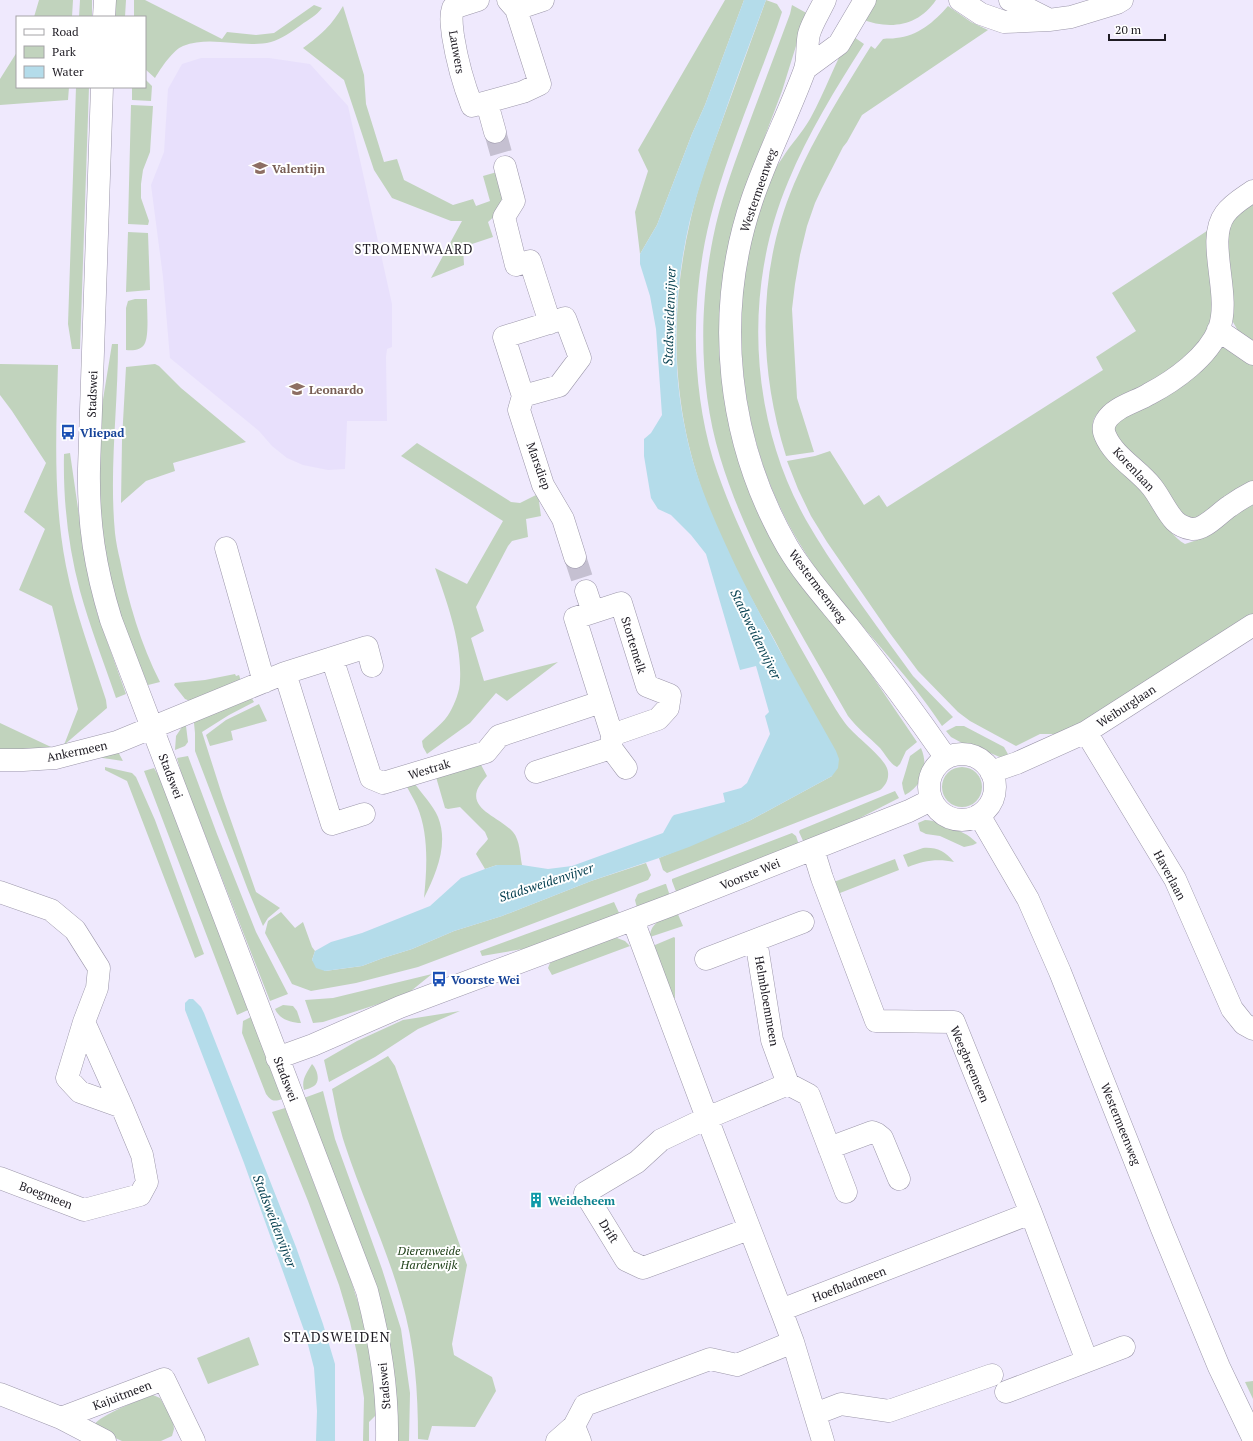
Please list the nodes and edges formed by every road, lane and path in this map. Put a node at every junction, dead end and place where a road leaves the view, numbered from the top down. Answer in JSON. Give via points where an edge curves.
{"nodes":[{"id":1,"x":105,"y":0,"type":"edge"},
{"id":2,"x":478,"y":0,"type":"edge"},
{"id":3,"x":543,"y":0,"type":"edge"},
{"id":4,"x":825,"y":0,"type":"edge"},
{"id":5,"x":850,"y":0,"type":"edge"},
{"id":6,"x":865,"y":0,"type":"edge"},
{"id":7,"x":960,"y":0,"type":"edge"},
{"id":8,"x":1010,"y":0,"type":"edge"},
{"id":9,"x":1122,"y":0,"type":"edge"},
{"id":10,"x":512,"y":4,"type":"edge"},
{"id":11,"x":104,"y":16,"type":"edge"},
{"id":12,"x":1049,"y":20,"type":"junction"},
{"id":13,"x":829,"y":50,"type":"junction"},
{"id":14,"x":805,"y":69,"type":"junction"},
{"id":15,"x":102,"y":88,"type":"edge"},
{"id":16,"x":487,"y":103,"type":"junction"},
{"id":17,"x":495,"y":132,"type":"tunnel mouth"},
{"id":18,"x":505,"y":167,"type":"tunnel mouth"},
{"id":19,"x":1253,"y":191,"type":"edge"},
{"id":20,"x":550,"y":323,"type":"junction"},
{"id":21,"x":1218,"y":330,"type":"junction"},
{"id":22,"x":1253,"y":354,"type":"edge"},
{"id":23,"x":523,"y":396,"type":"junction"},
{"id":24,"x":1253,"y":492,"type":"edge"},
{"id":25,"x":226,"y":548,"type":"dead end"},
{"id":26,"x":575,"y":557,"type":"tunnel mouth"},
{"id":27,"x":586,"y":591,"type":"tunnel mouth"},
{"id":28,"x":593,"y":612,"type":"junction"},
{"id":29,"x":1253,"y":625,"type":"edge"},
{"id":30,"x":332,"y":658,"type":"junction"},
{"id":31,"x":372,"y":666,"type":"dead end"},
{"id":32,"x":285,"y":673,"type":"junction"},
{"id":33,"x":264,"y":682,"type":"junction"},
{"id":34,"x":601,"y":702,"type":"junction"},
{"id":35,"x":152,"y":728,"type":"junction"},
{"id":36,"x":1086,"y":732,"type":"junction"},
{"id":37,"x":611,"y":741,"type":"junction"},
{"id":38,"x":946,"y":758,"type":"junction"},
{"id":39,"x":0,"y":760,"type":"edge"},
{"id":40,"x":626,"y":768,"type":"dead end"},
{"id":41,"x":536,"y":772,"type":"dead end"},
{"id":42,"x":991,"y":772,"type":"junction"},
{"id":43,"x":932,"y":800,"type":"junction"},
{"id":44,"x":364,"y":814,"type":"dead end"},
{"id":45,"x":980,"y":815,"type":"junction"},
{"id":46,"x":814,"y":849,"type":"junction"},
{"id":47,"x":0,"y":892,"type":"edge"},
{"id":48,"x":633,"y":920,"type":"junction"},
{"id":49,"x":803,"y":922,"type":"dead end"},
{"id":50,"x":756,"y":940,"type":"junction"},
{"id":51,"x":706,"y":959,"type":"dead end"},
{"id":52,"x":84,"y":1022,"type":"junction"},
{"id":53,"x":1248,"y":1027,"type":"edge"},
{"id":54,"x":277,"y":1058,"type":"junction"},
{"id":55,"x":788,"y":1084,"type":"junction"},
{"id":56,"x":122,"y":1107,"type":"junction"},
{"id":57,"x":707,"y":1118,"type":"junction"},
{"id":58,"x":829,"y":1148,"type":"junction"},
{"id":59,"x":0,"y":1178,"type":"edge"},
{"id":60,"x":899,"y":1179,"type":"dead end"},
{"id":61,"x":846,"y":1192,"type":"dead end"},
{"id":62,"x":1031,"y":1213,"type":"junction"},
{"id":63,"x":749,"y":1229,"type":"junction"},
{"id":64,"x":781,"y":1310,"type":"junction"},
{"id":65,"x":793,"y":1342,"type":"junction"},
{"id":66,"x":1124,"y":1347,"type":"dead end"},
{"id":67,"x":1087,"y":1361,"type":"junction"},
{"id":68,"x":992,"y":1375,"type":"dead end"},
{"id":69,"x":1006,"y":1392,"type":"dead end"},
{"id":70,"x":0,"y":1394,"type":"edge"},
{"id":71,"x":815,"y":1414,"type":"junction"},
{"id":72,"x":61,"y":1418,"type":"junction"},
{"id":73,"x":577,"y":1434,"type":"edge"},
{"id":74,"x":82,"y":1436,"type":"edge"},
{"id":75,"x":1253,"y":1438,"type":"edge"},
{"id":76,"x":192,"y":1440,"type":"edge"},
{"id":77,"x":105,"y":1441,"type":"edge"},
{"id":78,"x":387,"y":1441,"type":"edge"},
{"id":79,"x":557,"y":1441,"type":"edge"},
{"id":80,"x":823,"y":1441,"type":"edge"}],
"edges":[{"from":1,"to":11,"type":"street"},
{"from":2,"to":16,"type":"street","name":"Lauwers","via":[[452,8],[451,15],[456,60],[469,99],[472,106]]},
{"from":3,"to":10,"type":"street","name":"Lauwers"},
{"from":4,"to":14,"type":"street","name":"Westermeenweg","via":[[809,34]]},
{"from":5,"to":13,"type":"street","via":[[829,37]]},
{"from":6,"to":13,"type":"street","name":"Westermeenweg","via":[[838,44]]},
{"from":7,"to":12,"type":"street","via":[[982,14],[1004,22]]},
{"from":8,"to":12,"type":"street"},
{"from":9,"to":12,"type":"street","via":[[1070,17]]},
{"from":10,"to":16,"type":"street","name":"Lauwers","via":[[540,84]]},
{"from":13,"to":14,"type":"street","name":"Westermeenweg"},
{"from":14,"to":38,"type":"street","name":"Westermeenweg","via":[[752,200],[736,263],[730,346],[737,409],[760,490],[788,546],[804,572]]},
{"from":15,"to":35,"type":"street","name":"Stadswei","via":[[89,508],[93,547],[104,598]]},
{"from":16,"to":17,"type":"street"},
{"from":18,"to":20,"type":"street","via":[[514,201],[504,217],[516,265],[530,261]]},
{"from":19,"to":21,"type":"street","name":"Korenlaan","via":[[1234,204],[1218,226],[1217,245],[1223,304]]},
{"from":20,"to":23,"type":"street","name":"Marsdiep","via":[[504,337]]},
{"from":20,"to":23,"type":"street","name":"Marsdiep","via":[[565,318],[580,358],[559,386]]},
{"from":21,"to":22,"type":"street"},
{"from":21,"to":24,"type":"street","name":"Korenlaan","via":[[1212,342],[1184,371],[1150,394],[1112,414],[1103,427],[1105,436],[1114,449],[1146,480],[1175,521],[1182,526],[1196,529]]},
{"from":23,"to":26,"type":"street","name":"Marsdiep","via":[[519,410],[543,485],[563,519]]},
{"from":25,"to":33,"type":"street"},
{"from":27,"to":28,"type":"street"},
{"from":28,"to":34,"type":"street","name":"Stortemelk","via":[[575,618]]},
{"from":28,"to":37,"type":"street","name":"Stortemelk","via":[[621,603],[647,686],[670,695],[668,708],[658,719]]},
{"from":29,"to":36,"type":"street","name":"Weiburglaan"},
{"from":30,"to":31,"type":"street","via":[[367,647]]},
{"from":30,"to":32,"type":"street"},
{"from":30,"to":34,"type":"street","name":"Westrak","via":[[371,778],[383,783],[486,752],[499,736]]},
{"from":32,"to":33,"type":"street"},
{"from":32,"to":44,"type":"street","via":[[332,824]]},
{"from":33,"to":35,"type":"street"},
{"from":34,"to":37,"type":"street","name":"Stortemelk"},
{"from":35,"to":39,"type":"street","name":"Ankermeen","via":[[117,742],[55,758]]},
{"from":35,"to":54,"type":"street","name":"Stadswei"},
{"from":36,"to":42,"type":"street","name":"Weiburglaan"},
{"from":36,"to":53,"type":"street","name":"Haverlaan","via":[[1174,879],[1232,1009]]},
{"from":37,"to":40,"type":"street","name":"Stortemelk"},
{"from":37,"to":41,"type":"street","name":"Stortemelk"},
{"from":38,"to":42,"type":"street","via":[[966,754],[985,764]]},
{"from":38,"to":43,"type":"street","via":[[936,767],[932,776],[929,787]]},
{"from":42,"to":45,"type":"street","via":[[995,784],[994,795],[990,805]]},
{"from":43,"to":45,"type":"street","via":[[937,809],[958,820]]},
{"from":43,"to":46,"type":"street","name":"Voorste Wei"},
{"from":45,"to":75,"type":"street","name":"Westermeenweg","via":[[1028,899],[1060,972],[1216,1360]]},
{"from":46,"to":48,"type":"street","name":"Voorste Wei"},
{"from":46,"to":62,"type":"street","name":"Weegbreemeen","via":[[822,878],[876,1021],[954,1022]]},
{"from":47,"to":52,"type":"street","via":[[50,910],[76,930],[99,968],[98,988]]},
{"from":48,"to":54,"type":"street","name":"Voorste Wei","via":[[400,1007]]},
{"from":48,"to":57,"type":"street"},
{"from":49,"to":50,"type":"street"},
{"from":50,"to":51,"type":"street"},
{"from":50,"to":55,"type":"street","name":"Helmbloemmeen","via":[[772,1040]]},
{"from":52,"to":56,"type":"street","name":"Boegmeen"},
{"from":52,"to":56,"type":"street","via":[[67,1078],[80,1092]]},
{"from":54,"to":78,"type":"street","name":"Stadswei","via":[[367,1291],[384,1372]]},
{"from":55,"to":57,"type":"street"},
{"from":55,"to":58,"type":"street","via":[[809,1095]]},
{"from":56,"to":59,"type":"street","name":"Boegmeen","via":[[142,1155],[147,1182],[140,1195],[84,1210]]},
{"from":57,"to":63,"type":"street"},
{"from":57,"to":63,"type":"street","name":"Drift","via":[[661,1140],[637,1162],[585,1193],[626,1260],[643,1268]]},
{"from":58,"to":60,"type":"street","via":[[872,1132],[877,1134],[882,1138]]},
{"from":58,"to":61,"type":"street"},
{"from":62,"to":64,"type":"street","name":"Hoefbladmeen"},
{"from":62,"to":67,"type":"street","name":"Weegbreemeen"},
{"from":63,"to":64,"type":"street"},
{"from":64,"to":65,"type":"street"},
{"from":65,"to":71,"type":"street"},
{"from":65,"to":73,"type":"street","via":[[737,1365],[710,1359],[585,1405]]},
{"from":66,"to":67,"type":"street"},
{"from":67,"to":69,"type":"street"},
{"from":68,"to":71,"type":"street","via":[[889,1411],[841,1404]]},
{"from":70,"to":72,"type":"street"},
{"from":71,"to":80,"type":"street"},
{"from":72,"to":74,"type":"street"},
{"from":72,"to":76,"type":"street","name":"Kajuitmeen","via":[[164,1379]]},
{"from":73,"to":79,"type":"street"},
{"from":74,"to":77,"type":"street"}]}
